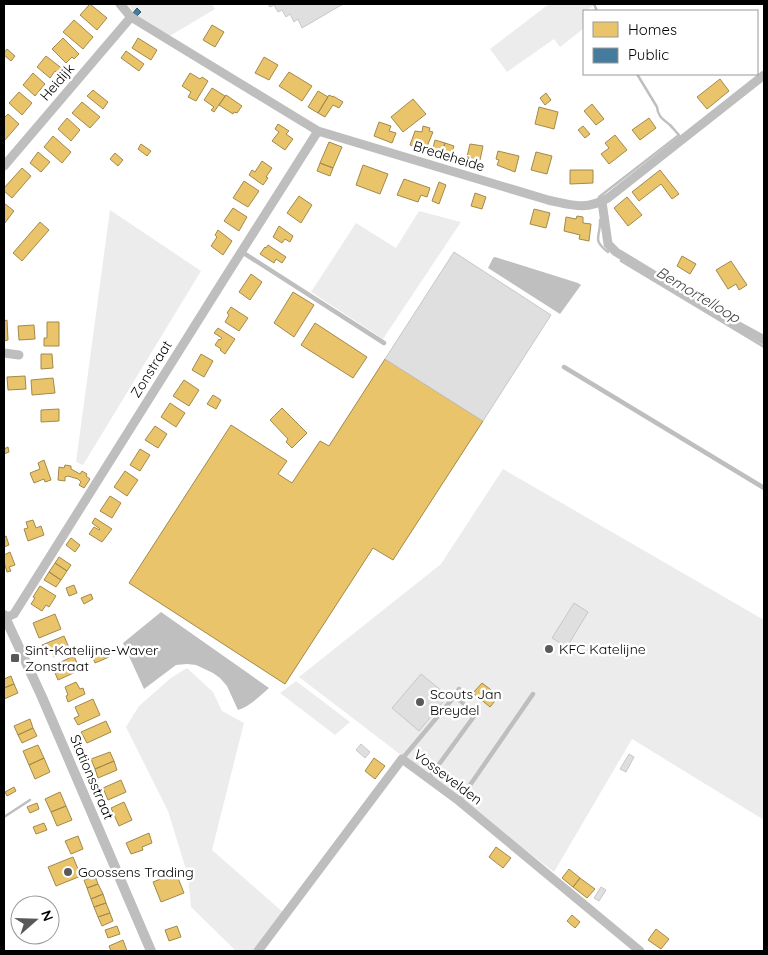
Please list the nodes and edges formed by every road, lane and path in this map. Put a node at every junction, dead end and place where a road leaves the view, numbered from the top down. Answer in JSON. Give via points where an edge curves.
{"nodes":[{"id":1,"x":120,"y":4,"type":"edge"},
{"id":2,"x":131,"y":17,"type":"junction"},
{"id":3,"x":764,"y":75,"type":"edge"},
{"id":4,"x":318,"y":131,"type":"junction"},
{"id":5,"x":4,"y":166,"type":"edge"},
{"id":6,"x":602,"y":202,"type":"junction"},
{"id":7,"x":242,"y":251,"type":"junction"},
{"id":8,"x":764,"y":340,"type":"edge"},
{"id":9,"x":384,"y":343,"type":"dead end"},
{"id":10,"x":4,"y":354,"type":"edge"},
{"id":11,"x":19,"y":355,"type":"dead end"},
{"id":12,"x":564,"y":367,"type":"dead end"},
{"id":13,"x":764,"y":488,"type":"edge"},
{"id":14,"x":4,"y":616,"type":"edge"},
{"id":15,"x":459,"y":689,"type":"dead end"},
{"id":16,"x":533,"y":694,"type":"dead end"},
{"id":17,"x":454,"y":697,"type":"junction"},
{"id":18,"x":402,"y":760,"type":"junction"},
{"id":19,"x":428,"y":779,"type":"junction"},
{"id":20,"x":458,"y":801,"type":"junction"},
{"id":21,"x":151,"y":951,"type":"edge"},
{"id":22,"x":258,"y":951,"type":"edge"},
{"id":23,"x":640,"y":951,"type":"edge"}],
"edges":[{"from":1,"to":2,"type":"street","name":"Bredeheide"},
{"from":2,"to":4,"type":"street","name":"Bredeheide"},
{"from":2,"to":5,"type":"street","name":"Heidijk"},
{"from":3,"to":6,"type":"street","name":"Bredeheide"},
{"from":4,"to":6,"type":"street","name":"Bredeheide","via":[[548,200],[578,207]]},
{"from":4,"to":7,"type":"street","name":"Zonstraat"},
{"from":6,"to":8,"type":"street","via":[[608,244],[616,252]]},
{"from":7,"to":9,"type":"lane"},
{"from":7,"to":14,"type":"street","name":"Zonstraat","via":[[14,614]]},
{"from":10,"to":11,"type":"street"},
{"from":12,"to":13,"type":"lane"},
{"from":14,"to":21,"type":"street","name":"Stationsstraat"},
{"from":15,"to":17,"type":"lane"},
{"from":16,"to":20,"type":"lane"},
{"from":17,"to":18,"type":"lane"},
{"from":17,"to":19,"type":"lane","via":[[475,716]]},
{"from":18,"to":19,"type":"street","name":"Vossevelden"},
{"from":18,"to":22,"type":"street","name":"Vossevelden"},
{"from":19,"to":20,"type":"street","name":"Vossevelden"},
{"from":20,"to":23,"type":"street","name":"Vossevelden"}]}
